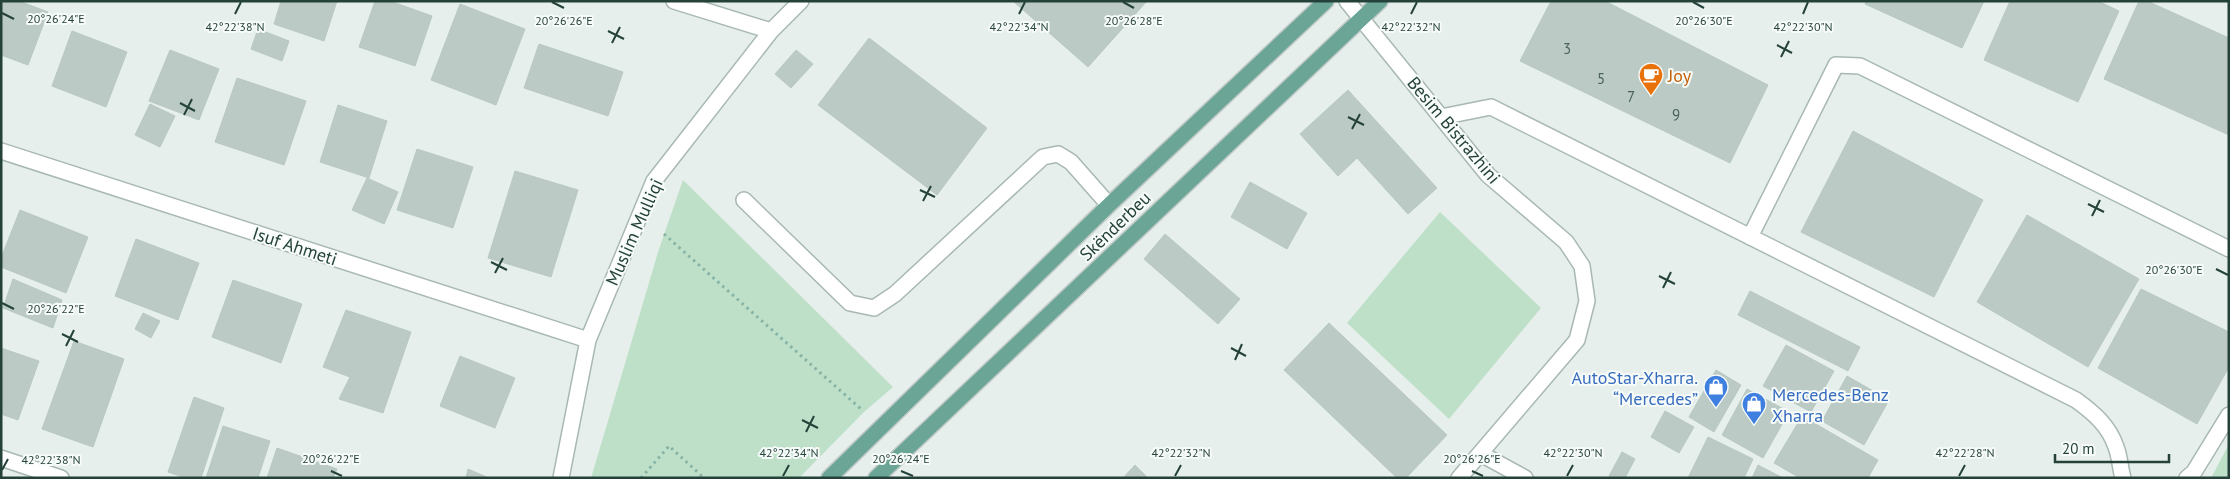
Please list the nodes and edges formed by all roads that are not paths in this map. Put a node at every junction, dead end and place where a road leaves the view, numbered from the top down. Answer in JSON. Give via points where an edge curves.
{"nodes":[{"id":1,"x":674,"y":1,"type":"edge"},
{"id":2,"x":801,"y":1,"type":"edge"},
{"id":3,"x":1326,"y":1,"type":"edge"},
{"id":4,"x":1347,"y":1,"type":"edge"},
{"id":5,"x":1380,"y":1,"type":"edge"},
{"id":6,"x":1362,"y":18,"type":"junction"},
{"id":7,"x":771,"y":31,"type":"junction"},
{"id":8,"x":1441,"y":117,"type":"junction"},
{"id":9,"x":1,"y":151,"type":"edge"},
{"id":10,"x":744,"y":200,"type":"dead end"},
{"id":11,"x":1109,"y":205,"type":"junction"},
{"id":12,"x":1750,"y":237,"type":"junction"},
{"id":13,"x":2229,"y":250,"type":"edge"},
{"id":14,"x":588,"y":340,"type":"junction"},
{"id":15,"x":2229,"y":415,"type":"edge"},
{"id":16,"x":1481,"y":454,"type":"junction"},
{"id":17,"x":1,"y":458,"type":"edge"},
{"id":18,"x":61,"y":478,"type":"edge"},
{"id":19,"x":561,"y":478,"type":"edge"},
{"id":20,"x":829,"y":478,"type":"edge"},
{"id":21,"x":876,"y":478,"type":"edge"},
{"id":22,"x":1459,"y":478,"type":"edge"},
{"id":23,"x":1525,"y":478,"type":"edge"},
{"id":24,"x":2123,"y":478,"type":"edge"},
{"id":25,"x":2187,"y":478,"type":"edge"}],
"edges":[{"from":1,"to":7,"type":"street"},
{"from":2,"to":7,"type":"street","name":"Muslim Mulliqi"},
{"from":3,"to":11,"type":"main road","name":"Skënderbeu"},
{"from":4,"to":6,"type":"street","name":"Besim Bistrazhini"},
{"from":5,"to":6,"type":"main road","name":"Skënderbeu"},
{"from":6,"to":8,"type":"street","name":"Besim Bistrazhini"},
{"from":6,"to":21,"type":"main road","name":"Skënderbeu"},
{"from":7,"to":14,"type":"street","name":"Muslim Mulliqi","via":[[654,181]]},
{"from":8,"to":12,"type":"street","via":[[1491,107]]},
{"from":8,"to":16,"type":"street","name":"Besim Bistrazhini","via":[[1488,175],[1566,242],[1582,266],[1587,301],[1577,340]]},
{"from":9,"to":14,"type":"street","name":"Isuf Ahmeti"},
{"from":10,"to":11,"type":"street","via":[[850,303],[874,308],[895,294],[1043,157],[1058,154],[1071,162]]},
{"from":11,"to":20,"type":"main road","name":"Skënderbeu"},
{"from":12,"to":13,"type":"street","via":[[1836,65],[1860,66]]},
{"from":12,"to":24,"type":"street","via":[[2076,400],[2093,412],[2108,429],[2117,448]]},
{"from":14,"to":19,"type":"street","name":"Muslim Mulliqi"},
{"from":15,"to":25,"type":"street"},
{"from":16,"to":22,"type":"street","name":"Besim Bistrazhini"},
{"from":16,"to":23,"type":"street"},
{"from":17,"to":18,"type":"street"}]}
